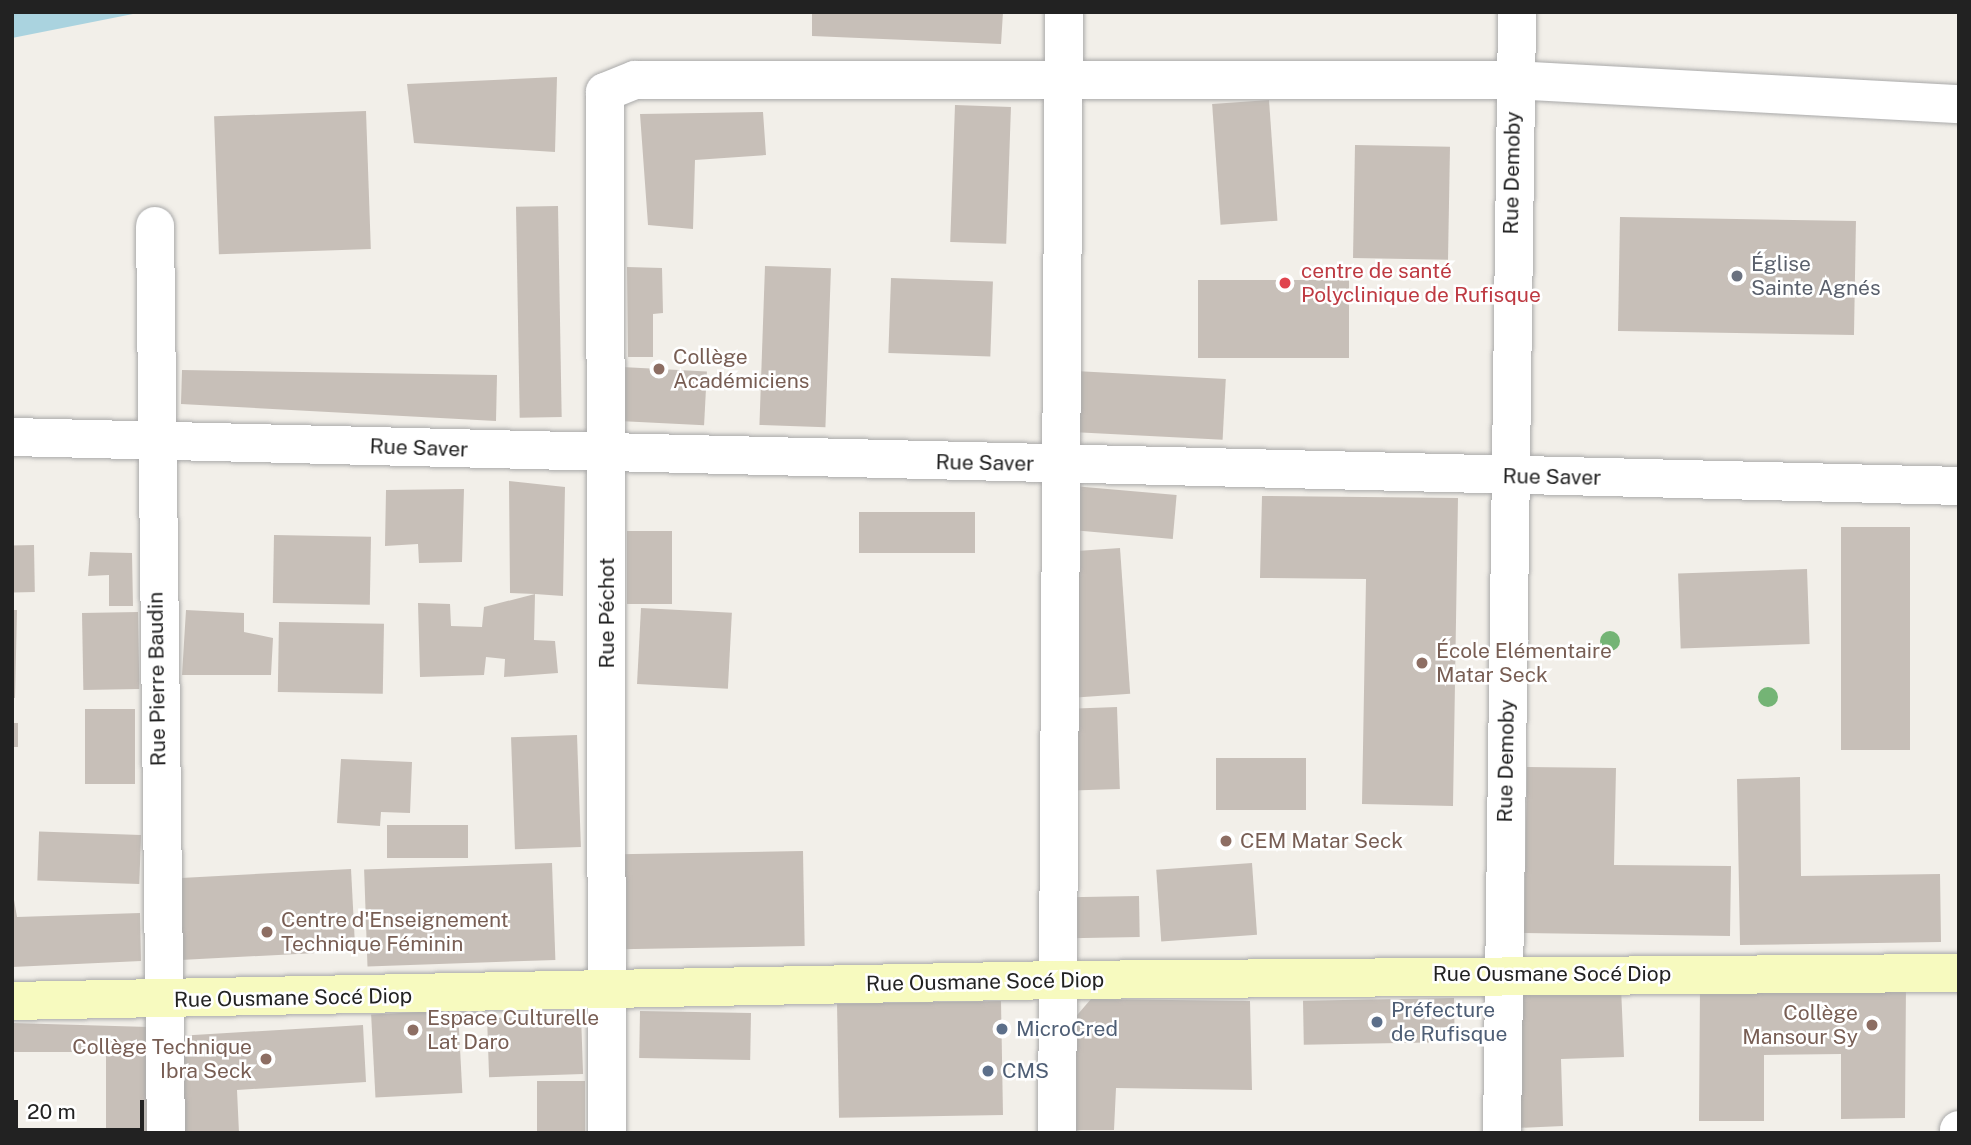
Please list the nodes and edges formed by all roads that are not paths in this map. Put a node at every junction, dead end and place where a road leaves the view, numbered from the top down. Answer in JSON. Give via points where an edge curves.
{"nodes":[{"id":1,"x":1064,"y":12,"type":"edge"},
{"id":2,"x":1517,"y":12,"type":"edge"},
{"id":3,"x":1513,"y":80,"type":"junction"},
{"id":4,"x":1063,"y":83,"type":"junction"},
{"id":5,"x":1959,"y":104,"type":"edge"},
{"id":6,"x":155,"y":226,"type":"dead end"},
{"id":7,"x":12,"y":437,"type":"edge"},
{"id":8,"x":154,"y":438,"type":"junction"},
{"id":9,"x":607,"y":455,"type":"junction"},
{"id":10,"x":1061,"y":465,"type":"junction"},
{"id":11,"x":1509,"y":476,"type":"junction"},
{"id":12,"x":1959,"y":485,"type":"edge"},
{"id":13,"x":1959,"y":973,"type":"edge"},
{"id":14,"x":1503,"y":974,"type":"junction"},
{"id":15,"x":1058,"y":980,"type":"junction"},
{"id":16,"x":607,"y":991,"type":"junction"},
{"id":17,"x":162,"y":1000,"type":"junction"},
{"id":18,"x":12,"y":1002,"type":"edge"},
{"id":19,"x":166,"y":1133,"type":"edge"},
{"id":20,"x":607,"y":1133,"type":"edge"},
{"id":21,"x":1057,"y":1133,"type":"edge"},
{"id":22,"x":1502,"y":1133,"type":"edge"}],
"edges":[{"from":1,"to":4,"type":"street"},
{"from":2,"to":3,"type":"street","name":"Rue Demoby"},
{"from":3,"to":4,"type":"street"},
{"from":3,"to":5,"type":"street"},
{"from":3,"to":11,"type":"street","name":"Rue Demoby"},
{"from":4,"to":9,"type":"street","name":"Rue Péchot","via":[[635,80],[605,92]]},
{"from":4,"to":10,"type":"street"},
{"from":6,"to":8,"type":"street","name":"Rue Pierre Baudin"},
{"from":7,"to":8,"type":"street","name":"Rue Saver"},
{"from":8,"to":9,"type":"street","name":"Rue Saver"},
{"from":8,"to":17,"type":"street","name":"Rue Pierre Baudin"},
{"from":9,"to":10,"type":"street","name":"Rue Saver"},
{"from":9,"to":16,"type":"street","name":"Rue Péchot"},
{"from":10,"to":11,"type":"street","name":"Rue Saver"},
{"from":10,"to":15,"type":"street"},
{"from":11,"to":12,"type":"street","name":"Rue Saver"},
{"from":11,"to":14,"type":"street","name":"Rue Demoby"},
{"from":13,"to":14,"type":"street","name":"Rue Ousmane Socé Diop"},
{"from":14,"to":15,"type":"street","name":"Rue Ousmane Socé Diop"},
{"from":14,"to":22,"type":"street","name":"Rue Demoby"},
{"from":15,"to":16,"type":"street","name":"Rue Ousmane Socé Diop"},
{"from":15,"to":21,"type":"street"},
{"from":16,"to":17,"type":"street","name":"Rue Ousmane Socé Diop"},
{"from":16,"to":20,"type":"street","name":"Rue Péchot"},
{"from":17,"to":18,"type":"street","name":"Rue Ousmane Socé Diop"},
{"from":17,"to":19,"type":"street","name":"Rue Pierre Baudin"}]}
